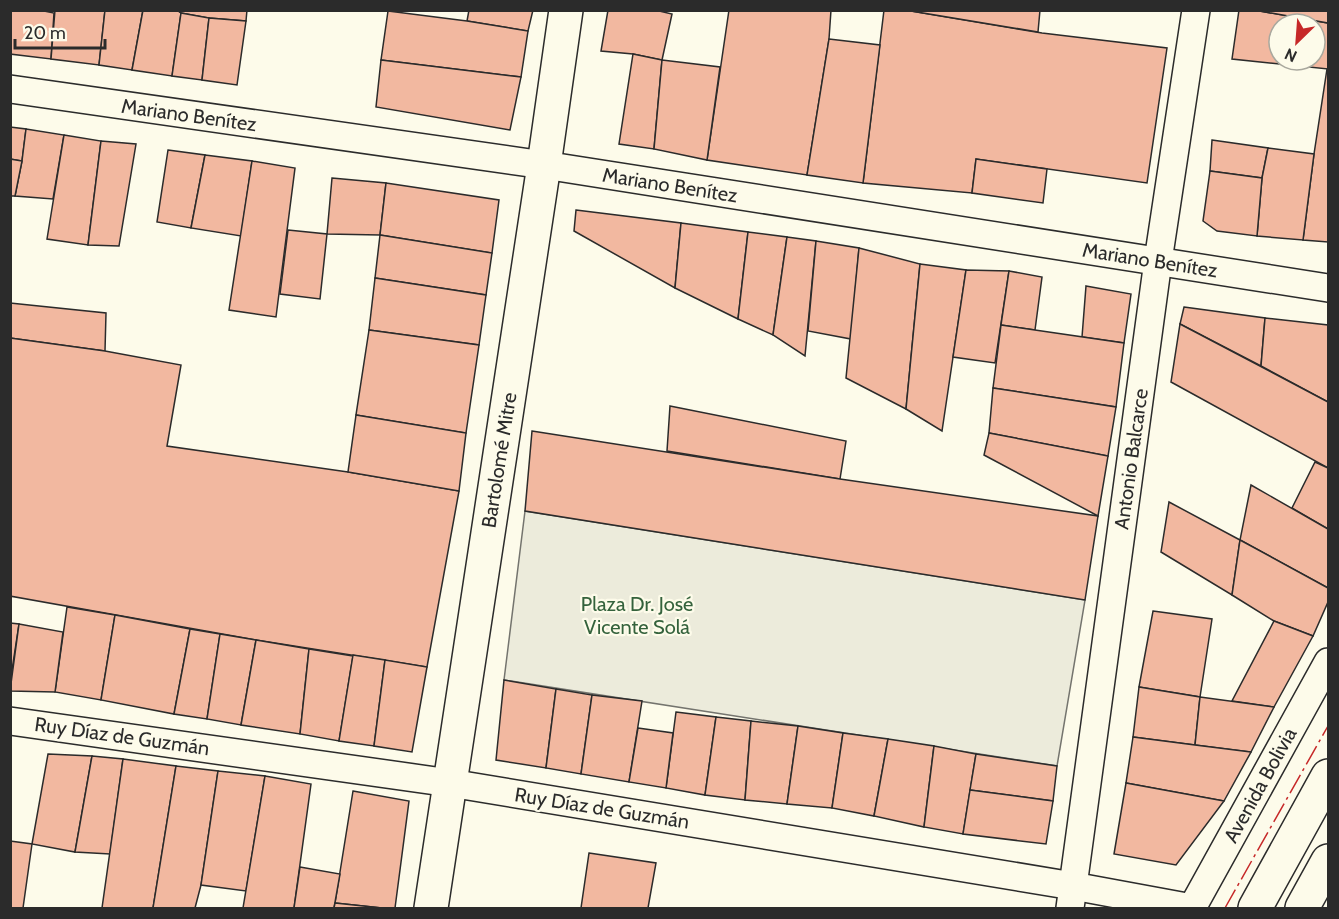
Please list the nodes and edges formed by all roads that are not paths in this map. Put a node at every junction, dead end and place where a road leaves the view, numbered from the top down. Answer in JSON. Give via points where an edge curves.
{"nodes":[{"id":1,"x":566,"y":10,"type":"edge"},
{"id":2,"x":1196,"y":10,"type":"edge"},
{"id":3,"x":10,"y":89,"type":"edge"},
{"id":4,"x":544,"y":165,"type":"junction"},
{"id":5,"x":1158,"y":261,"type":"junction"},
{"id":6,"x":1329,"y":288,"type":"edge"},
{"id":7,"x":1329,"y":662,"type":"edge"},
{"id":8,"x":10,"y":721,"type":"edge"},
{"id":9,"x":1329,"y":776,"type":"edge"},
{"id":10,"x":450,"y":783,"type":"junction"},
{"id":11,"x":1329,"y":861,"type":"edge"},
{"id":12,"x":1071,"y":897,"type":"edge"},
{"id":13,"x":1192,"y":908,"type":"edge"},
{"id":14,"x":432,"y":909,"type":"edge"},
{"id":15,"x":1255,"y":909,"type":"edge"},
{"id":16,"x":1302,"y":909,"type":"edge"}],
"edges":[{"from":1,"to":4,"type":"street","name":"Bartolomé Mitre"},
{"from":2,"to":5,"type":"street","name":"Antonio Balcarce"},
{"from":3,"to":4,"type":"street","name":"Mariano Benítez"},
{"from":4,"to":5,"type":"street","name":"Mariano Benítez"},
{"from":4,"to":10,"type":"street","name":"Bartolomé Mitre"},
{"from":5,"to":6,"type":"street","name":"Mariano Benítez"},
{"from":5,"to":12,"type":"street","name":"Antonio Balcarce"},
{"from":7,"to":13,"type":"street","name":"Avenida Bolivia"},
{"from":8,"to":10,"type":"street","name":"Ruy Díaz de Guzmán"},
{"from":9,"to":15,"type":"street"},
{"from":10,"to":12,"type":"street","name":"Ruy Díaz de Guzmán"},
{"from":10,"to":14,"type":"street","name":"Bartolomé Mitre"},
{"from":11,"to":16,"type":"street"},
{"from":12,"to":13,"type":"street","name":"Ruy Díaz de Guzmán"}]}
